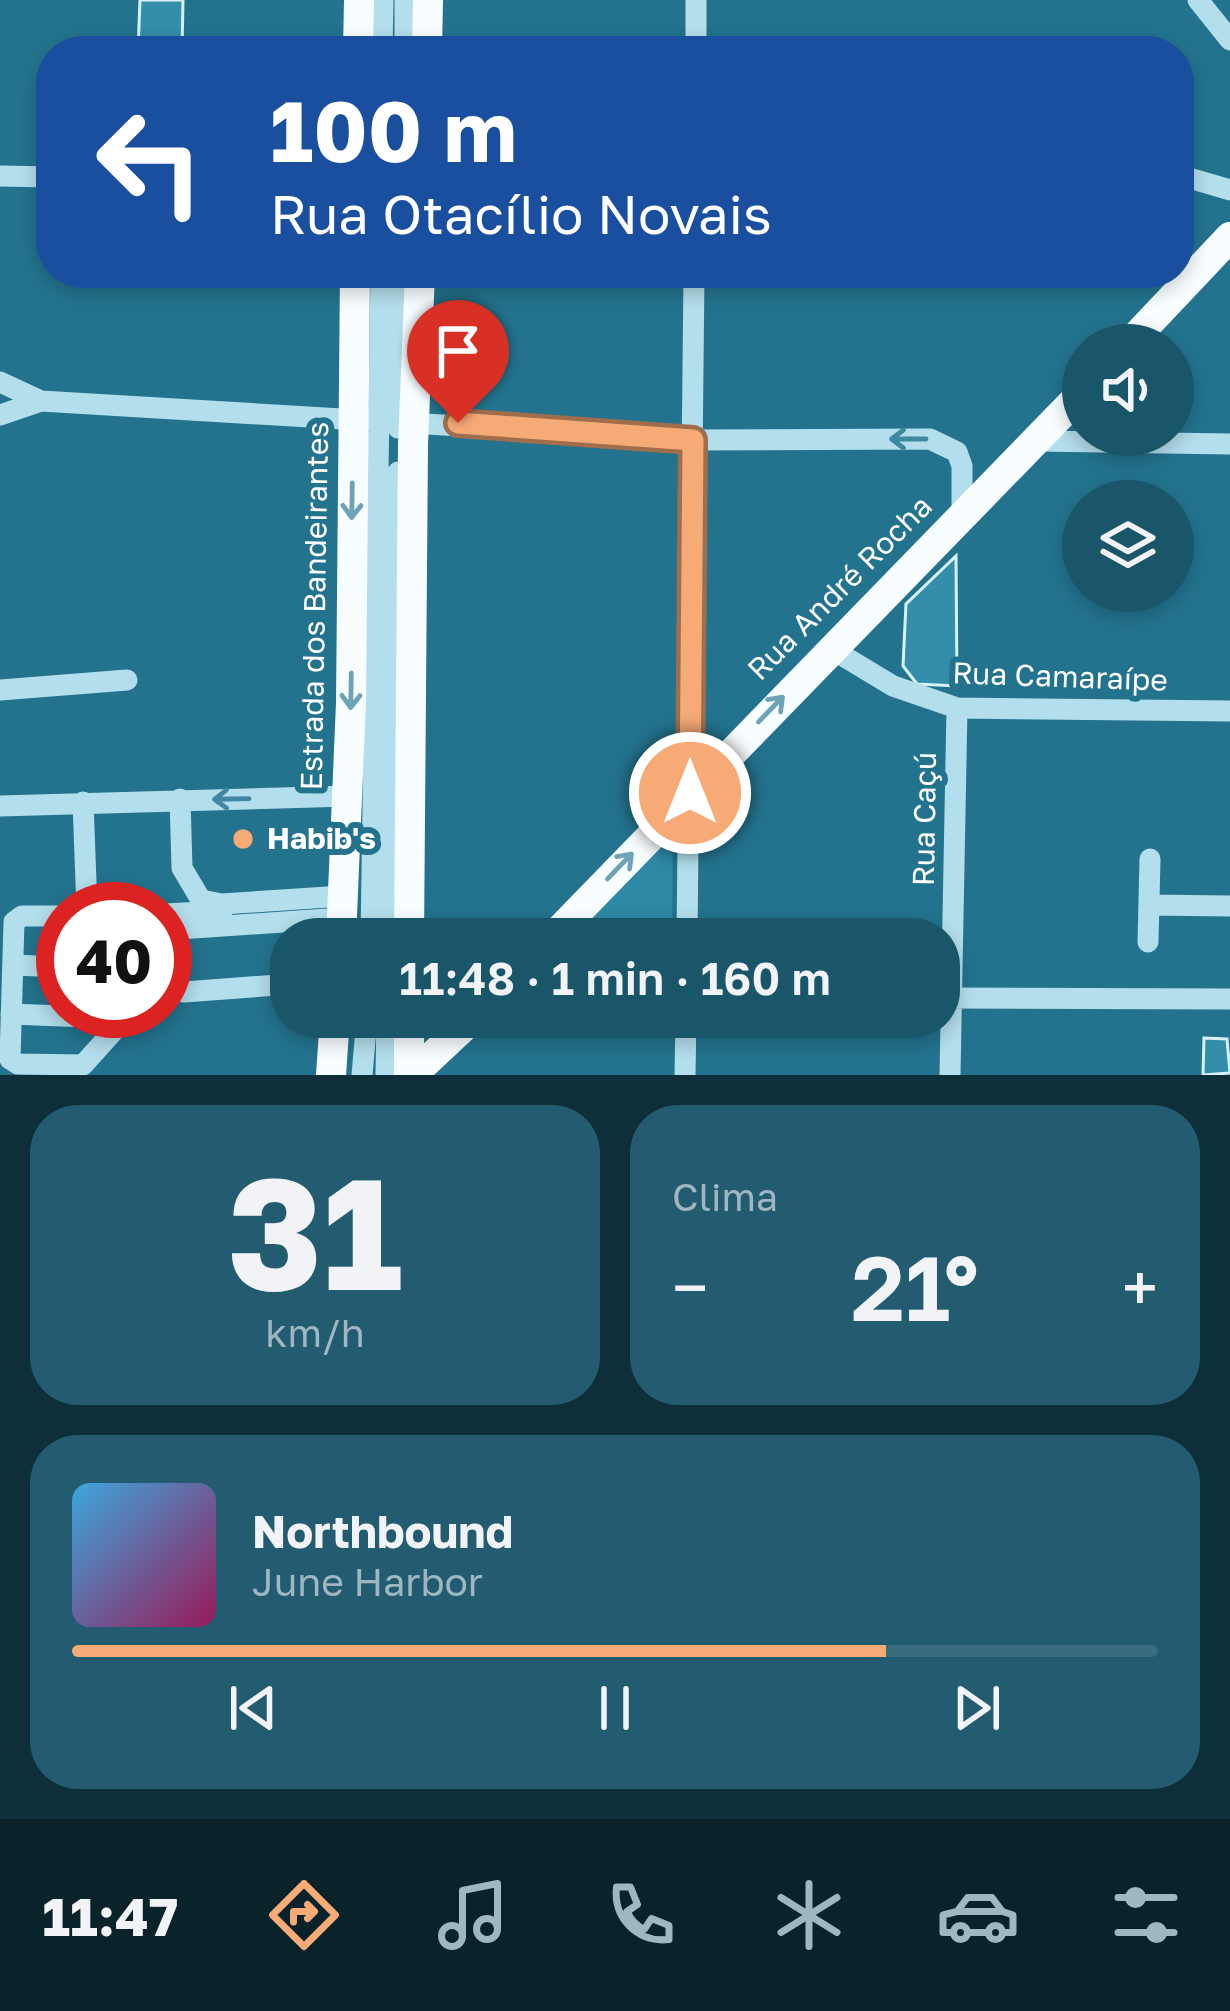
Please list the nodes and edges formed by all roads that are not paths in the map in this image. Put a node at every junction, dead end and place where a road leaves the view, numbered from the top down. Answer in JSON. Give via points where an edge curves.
{"nodes":[{"id":1,"x":359,"y":0,"type":"edge"},
{"id":2,"x":382,"y":0,"type":"edge"},
{"id":3,"x":405,"y":0,"type":"edge"},
{"id":4,"x":428,"y":0,"type":"edge"},
{"id":5,"x":696,"y":0,"type":"edge"},
{"id":6,"x":1198,"y":0,"type":"edge"},
{"id":7,"x":358,"y":36,"type":"edge"},
{"id":8,"x":382,"y":36,"type":"edge"},
{"id":9,"x":405,"y":36,"type":"edge"},
{"id":10,"x":427,"y":36,"type":"edge"},
{"id":11,"x":696,"y":36,"type":"edge"},
{"id":12,"x":1230,"y":40,"type":"edge"},
{"id":13,"x":0,"y":176,"type":"edge"},
{"id":14,"x":36,"y":177,"type":"edge"},
{"id":15,"x":1194,"y":179,"type":"edge"},
{"id":16,"x":1230,"y":190,"type":"edge"},
{"id":17,"x":1230,"y":237,"type":"edge"},
{"id":18,"x":1194,"y":275,"type":"edge"},
{"id":19,"x":358,"y":288,"type":"edge"},
{"id":20,"x":382,"y":288,"type":"edge"},
{"id":21,"x":400,"y":288,"type":"edge"},
{"id":22,"x":416,"y":288,"type":"edge"},
{"id":23,"x":694,"y":288,"type":"edge"},
{"id":24,"x":1182,"y":288,"type":"edge"},
{"id":25,"x":1148,"y":324,"type":"edge"},
{"id":26,"x":0,"y":382,"type":"edge"},
{"id":27,"x":41,"y":401,"type":"junction"},
{"id":28,"x":1062,"y":414,"type":"edge"},
{"id":29,"x":0,"y":415,"type":"edge"},
{"id":30,"x":386,"y":418,"type":"junction"},
{"id":31,"x":693,"y":440,"type":"junction"},
{"id":32,"x":1036,"y":442,"type":"junction"},
{"id":33,"x":1230,"y":444,"type":"edge"},
{"id":34,"x":962,"y":515,"type":"junction"},
{"id":35,"x":830,"y":648,"type":"junction"},
{"id":36,"x":127,"y":680,"type":"dead end"},
{"id":37,"x":0,"y":690,"type":"edge"},
{"id":38,"x":957,"y":708,"type":"junction"},
{"id":39,"x":1230,"y":711,"type":"edge"},
{"id":40,"x":690,"y":793,"type":"junction"},
{"id":41,"x":348,"y":796,"type":"junction"},
{"id":42,"x":180,"y":800,"type":"junction"},
{"id":43,"x":83,"y":802,"type":"junction"},
{"id":44,"x":0,"y":806,"type":"edge"},
{"id":45,"x":1150,"y":859,"type":"dead end"},
{"id":46,"x":86,"y":882,"type":"edge"},
{"id":47,"x":1149,"y":905,"type":"junction"},
{"id":48,"x":1230,"y":906,"type":"edge"},
{"id":49,"x":192,"y":914,"type":"edge"},
{"id":50,"x":342,"y":914,"type":"edge"},
{"id":51,"x":36,"y":917,"type":"edge"},
{"id":52,"x":371,"y":918,"type":"edge"},
{"id":53,"x":389,"y":918,"type":"edge"},
{"id":54,"x":408,"y":918,"type":"edge"},
{"id":55,"x":571,"y":918,"type":"edge"},
{"id":56,"x":687,"y":918,"type":"edge"},
{"id":57,"x":948,"y":918,"type":"edge"},
{"id":58,"x":192,"y":928,"type":"edge"},
{"id":59,"x":1148,"y":943,"type":"dead end"},
{"id":60,"x":14,"y":965,"type":"junction"},
{"id":61,"x":36,"y":966,"type":"edge"},
{"id":62,"x":270,"y":986,"type":"edge"},
{"id":63,"x":192,"y":991,"type":"edge"},
{"id":64,"x":960,"y":998,"type":"edge"},
{"id":65,"x":1230,"y":999,"type":"edge"},
{"id":66,"x":11,"y":1014,"type":"junction"},
{"id":67,"x":334,"y":1038,"type":"edge"},
{"id":68,"x":365,"y":1038,"type":"edge"},
{"id":69,"x":387,"y":1038,"type":"edge"},
{"id":70,"x":410,"y":1038,"type":"edge"},
{"id":71,"x":451,"y":1038,"type":"edge"},
{"id":72,"x":686,"y":1038,"type":"edge"},
{"id":73,"x":948,"y":1038,"type":"edge"},
{"id":74,"x":331,"y":1075,"type":"edge"},
{"id":75,"x":362,"y":1075,"type":"edge"},
{"id":76,"x":386,"y":1075,"type":"edge"},
{"id":77,"x":411,"y":1075,"type":"edge"},
{"id":78,"x":685,"y":1075,"type":"edge"},
{"id":79,"x":950,"y":1075,"type":"edge"}],
"edges":[{"from":1,"to":7,"type":"main road"},
{"from":2,"to":8,"type":"street"},
{"from":3,"to":9,"type":"street"},
{"from":4,"to":10,"type":"main road"},
{"from":5,"to":11,"type":"street"},
{"from":6,"to":12,"type":"street"},
{"from":13,"to":14,"type":"street"},
{"from":15,"to":16,"type":"street"},
{"from":17,"to":18,"type":"main road"},
{"from":19,"to":30,"type":"main road","name":"Estrada dos Bandeirantes"},
{"from":20,"to":30,"type":"street"},
{"from":21,"to":30,"type":"street"},
{"from":22,"to":30,"type":"main road","name":"Estrada dos Bandeirantes"},
{"from":23,"to":31,"type":"street"},
{"from":24,"to":25,"type":"main road"},
{"from":26,"to":27,"type":"street"},
{"from":27,"to":29,"type":"street"},
{"from":27,"to":30,"type":"street"},
{"from":28,"to":32,"type":"main road","name":"Rua André Rocha"},
{"from":30,"to":31,"type":"street"},
{"from":30,"to":41,"type":"main road","name":"Estrada dos Bandeirantes","one_way":true},
{"from":30,"to":52,"type":"street"},
{"from":30,"to":53,"type":"street"},
{"from":30,"to":54,"type":"main road","name":"Estrada dos Bandeirantes"},
{"from":34,"to":31,"type":"street","one_way":true,"via":[[957,452],[930,439]]},
{"from":31,"to":40,"type":"street"},
{"from":32,"to":33,"type":"street"},
{"from":32,"to":34,"type":"main road","name":"Rua André Rocha"},
{"from":34,"to":35,"type":"main road","name":"Rua André Rocha"},
{"from":35,"to":38,"type":"street","name":"Rua Camaraípe","via":[[893,686]]},
{"from":40,"to":35,"type":"main road","name":"Rua André Rocha","one_way":true},
{"from":36,"to":37,"type":"street"},
{"from":38,"to":39,"type":"street","name":"Rua Camaraípe"},
{"from":38,"to":57,"type":"street","name":"Rua Caçú"},
{"from":55,"to":40,"type":"main road","name":"Rua André Rocha","one_way":true},
{"from":40,"to":56,"type":"street"},
{"from":41,"to":42,"type":"street","one_way":true},
{"from":41,"to":50,"type":"main road","name":"Estrada dos Bandeirantes"},
{"from":42,"to":43,"type":"street"},
{"from":42,"to":50,"type":"street","via":[[182,868],[201,900]]},
{"from":43,"to":44,"type":"street"},
{"from":43,"to":46,"type":"street"},
{"from":45,"to":47,"type":"street"},
{"from":47,"to":48,"type":"street"},
{"from":47,"to":59,"type":"street"},
{"from":49,"to":50,"type":"street"},
{"from":50,"to":58,"type":"street"},
{"from":51,"to":60,"type":"street","via":[[16,918]]},
{"from":60,"to":61,"type":"street"},
{"from":60,"to":66,"type":"street"},
{"from":62,"to":63,"type":"street"},
{"from":64,"to":65,"type":"street"},
{"from":66,"to":66,"type":"street","via":[[10,1059],[18,1064],[82,1065],[118,1026],[113,1018]]},
{"from":67,"to":74,"type":"main road"},
{"from":68,"to":75,"type":"street"},
{"from":69,"to":76,"type":"street"},
{"from":70,"to":77,"type":"main road"},
{"from":71,"to":77,"type":"main road"},
{"from":72,"to":78,"type":"street"},
{"from":73,"to":79,"type":"street","name":"Rua Caçú"}]}
